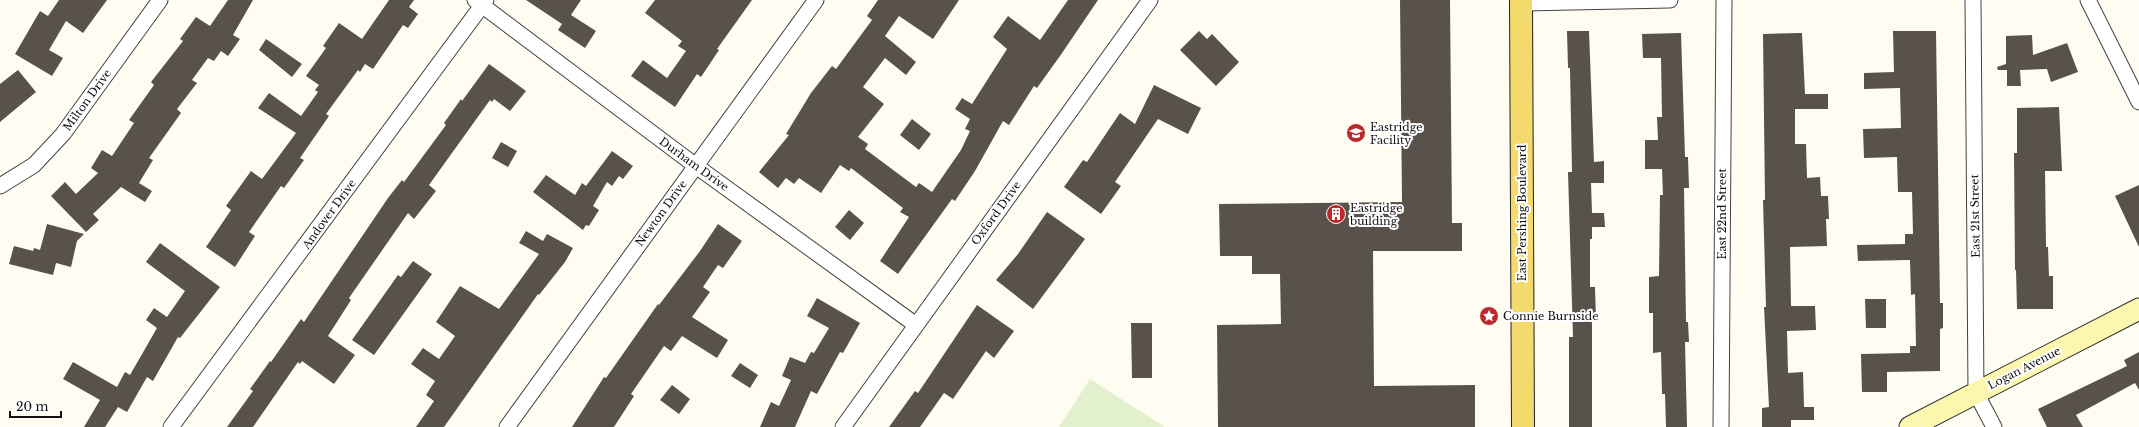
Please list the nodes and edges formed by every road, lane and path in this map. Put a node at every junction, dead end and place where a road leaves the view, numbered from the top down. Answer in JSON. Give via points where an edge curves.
{"nodes":[{"id":1,"x":160,"y":0,"type":"edge"},
{"id":2,"x":816,"y":0,"type":"edge"},
{"id":3,"x":1150,"y":0,"type":"edge"},
{"id":4,"x":1670,"y":0,"type":"edge"},
{"id":5,"x":1724,"y":0,"type":"edge"},
{"id":6,"x":1973,"y":0,"type":"edge"},
{"id":7,"x":2088,"y":0,"type":"edge"},
{"id":8,"x":481,"y":2,"type":"edge"},
{"id":9,"x":1521,"y":2,"type":"edge"},
{"id":10,"x":2139,"y":102,"type":"edge"},
{"id":11,"x":696,"y":166,"type":"junction"},
{"id":12,"x":0,"y":186,"type":"edge"},
{"id":13,"x":2139,"y":310,"type":"edge"},
{"id":14,"x":916,"y":325,"type":"junction"},
{"id":15,"x":1976,"y":393,"type":"junction"},
{"id":16,"x":171,"y":427,"type":"edge"},
{"id":17,"x":507,"y":427,"type":"edge"},
{"id":18,"x":842,"y":427,"type":"edge"},
{"id":19,"x":1523,"y":427,"type":"edge"},
{"id":20,"x":1721,"y":427,"type":"edge"},
{"id":21,"x":1910,"y":427,"type":"edge"},
{"id":22,"x":1994,"y":427,"type":"edge"}],
"edges":[{"from":1,"to":12,"type":"street","name":"Milton Drive","via":[[63,134],[34,165]]},
{"from":2,"to":11,"type":"street","name":"Newton Drive"},
{"from":3,"to":14,"type":"street","name":"Oxford Drive"},
{"from":4,"to":9,"type":"street"},
{"from":5,"to":20,"type":"street","name":"East 22nd Street"},
{"from":6,"to":15,"type":"street","name":"East 21st Street"},
{"from":7,"to":10,"type":"street"},
{"from":8,"to":11,"type":"street","name":"Durham Drive"},
{"from":8,"to":16,"type":"street","name":"Andover Drive"},
{"from":9,"to":19,"type":"main road","name":"East Pershing Boulevard"},
{"from":11,"to":14,"type":"street","name":"Durham Drive"},
{"from":11,"to":17,"type":"street","name":"Newton Drive"},
{"from":13,"to":15,"type":"main road","name":"Logan Avenue"},
{"from":14,"to":18,"type":"street","name":"Oxford Drive"},
{"from":15,"to":21,"type":"main road","name":"Logan Avenue"},
{"from":15,"to":22,"type":"street","name":"East 21st Street"}]}
